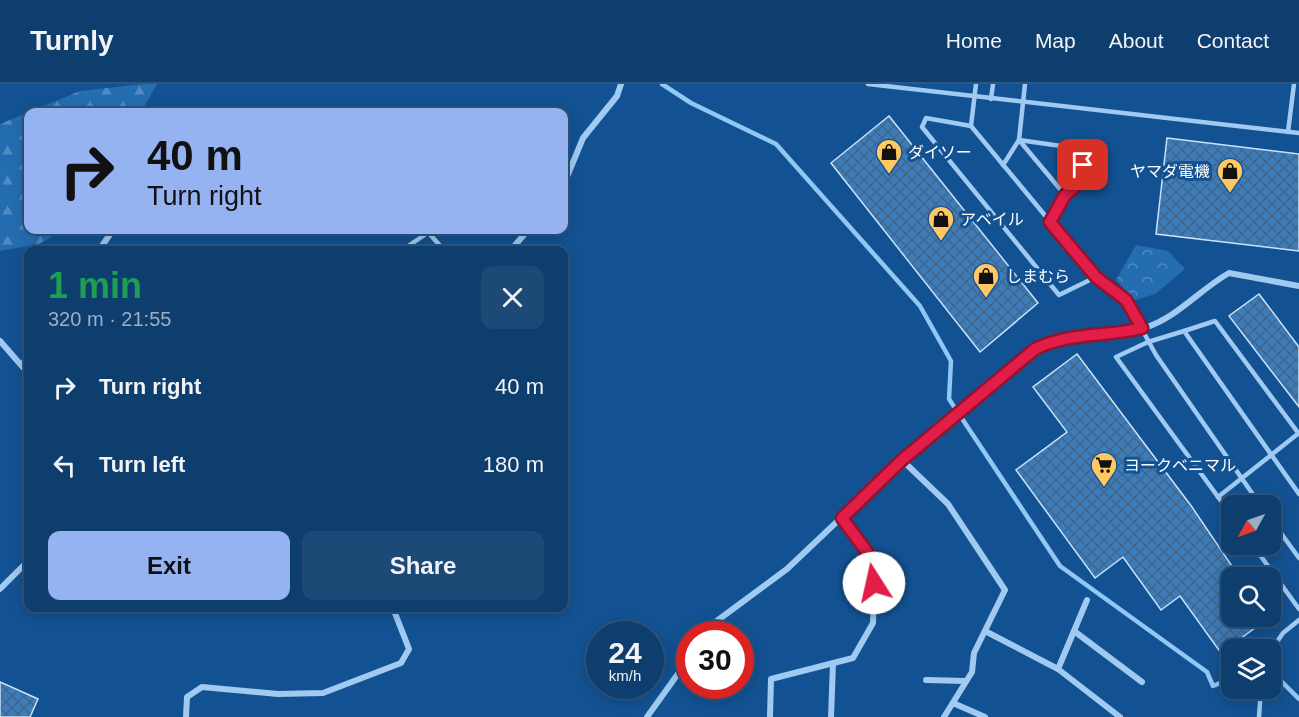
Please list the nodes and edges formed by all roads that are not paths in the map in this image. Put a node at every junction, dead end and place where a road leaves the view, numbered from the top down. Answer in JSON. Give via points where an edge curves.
{"nodes":[{"id":1,"x":621,"y":84,"type":"edge"},
{"id":2,"x":868,"y":84,"type":"edge"},
{"id":3,"x":976,"y":84,"type":"edge"},
{"id":4,"x":993,"y":84,"type":"edge"},
{"id":5,"x":1025,"y":84,"type":"edge"},
{"id":6,"x":1294,"y":84,"type":"edge"},
{"id":7,"x":975,"y":97,"type":"junction"},
{"id":8,"x":991,"y":99,"type":"junction"},
{"id":9,"x":1023,"y":102,"type":"junction"},
{"id":10,"x":972,"y":126,"type":"junction"},
{"id":11,"x":1288,"y":132,"type":"junction"},
{"id":12,"x":1299,"y":133,"type":"edge"},
{"id":13,"x":1019,"y":140,"type":"junction"},
{"id":14,"x":1003,"y":165,"type":"junction"},
{"id":15,"x":568,"y":174,"type":"edge"},
{"id":16,"x":1065,"y":195,"type":"junction"},
{"id":17,"x":1050,"y":222,"type":"junction"},
{"id":18,"x":424,"y":234,"type":"edge"},
{"id":19,"x":525,"y":234,"type":"edge"},
{"id":20,"x":407,"y":246,"type":"edge"},
{"id":21,"x":514,"y":246,"type":"edge"},
{"id":22,"x":1096,"y":277,"type":"junction"},
{"id":23,"x":1299,"y":286,"type":"edge"},
{"id":24,"x":1142,"y":328,"type":"junction"},
{"id":25,"x":1184,"y":331,"type":"junction"},
{"id":26,"x":0,"y":341,"type":"edge"},
{"id":27,"x":1148,"y":342,"type":"junction"},
{"id":28,"x":24,"y":362,"type":"edge"},
{"id":29,"x":22,"y":365,"type":"junction"},
{"id":30,"x":24,"y":368,"type":"edge"},
{"id":31,"x":1299,"y":434,"type":"edge"},
{"id":32,"x":1272,"y":455,"type":"junction"},
{"id":33,"x":902,"y":460,"type":"junction"},
{"id":34,"x":1241,"y":477,"type":"junction"},
{"id":35,"x":1299,"y":494,"type":"edge"},
{"id":36,"x":1254,"y":495,"type":"edge"},
{"id":37,"x":1218,"y":496,"type":"junction"},
{"id":38,"x":1221,"y":500,"type":"edge"},
{"id":39,"x":842,"y":518,"type":"junction"},
{"id":40,"x":1281,"y":533,"type":"edge"},
{"id":41,"x":1260,"y":555,"type":"edge"},
{"id":42,"x":1299,"y":558,"type":"edge"},
{"id":43,"x":24,"y":565,"type":"edge"},
{"id":44,"x":0,"y":589,"type":"edge"},
{"id":45,"x":1087,"y":600,"type":"dead end"},
{"id":46,"x":1299,"y":609,"type":"edge"},
{"id":47,"x":395,"y":612,"type":"edge"},
{"id":48,"x":1299,"y":620,"type":"edge"},
{"id":49,"x":717,"y":621,"type":"edge"},
{"id":50,"x":985,"y":631,"type":"junction"},
{"id":51,"x":1074,"y":632,"type":"junction"},
{"id":52,"x":1279,"y":639,"type":"edge"},
{"id":53,"x":833,"y":663,"type":"junction"},
{"id":54,"x":1058,"y":669,"type":"junction"},
{"id":55,"x":676,"y":677,"type":"edge"},
{"id":56,"x":926,"y":680,"type":"dead end"},
{"id":57,"x":966,"y":681,"type":"junction"},
{"id":58,"x":1142,"y":682,"type":"dead end"},
{"id":59,"x":1260,"y":699,"type":"edge"},
{"id":60,"x":953,"y":703,"type":"junction"},
{"id":61,"x":186,"y":717,"type":"edge"},
{"id":62,"x":647,"y":717,"type":"edge"},
{"id":63,"x":770,"y":717,"type":"edge"},
{"id":64,"x":831,"y":717,"type":"edge"},
{"id":65,"x":944,"y":717,"type":"edge"},
{"id":66,"x":986,"y":717,"type":"edge"},
{"id":67,"x":1120,"y":717,"type":"edge"},
{"id":68,"x":1259,"y":717,"type":"edge"}],
"edges":[{"from":1,"to":15,"type":"street","via":[[618,96],[583,138]]},
{"from":2,"to":7,"type":"lane"},
{"from":3,"to":7,"type":"lane"},
{"from":4,"to":8,"type":"lane"},
{"from":5,"to":9,"type":"lane"},
{"from":6,"to":11,"type":"lane"},
{"from":7,"to":8,"type":"lane"},
{"from":7,"to":10,"type":"lane"},
{"from":8,"to":9,"type":"lane"},
{"from":9,"to":11,"type":"lane"},
{"from":9,"to":13,"type":"lane"},
{"from":10,"to":14,"type":"lane"},
{"from":10,"to":22,"type":"lane","via":[[926,118],[921,127],[1059,295]]},
{"from":11,"to":12,"type":"lane"},
{"from":13,"to":14,"type":"lane"},
{"from":13,"to":16,"type":"lane"},
{"from":13,"to":16,"type":"lane","via":[[1083,149],[1083,180]]},
{"from":14,"to":17,"type":"lane"},
{"from":16,"to":17,"type":"lane"},
{"from":17,"to":22,"type":"lane"},
{"from":18,"to":20,"type":"lane"},
{"from":19,"to":21,"type":"street"},
{"from":22,"to":24,"type":"lane","via":[[1126,300]]},
{"from":23,"to":24,"type":"street","via":[[1229,273],[1162,322]]},
{"from":24,"to":27,"type":"lane"},
{"from":24,"to":33,"type":"street","via":[[1052,340],[1035,349]]},
{"from":25,"to":27,"type":"lane"},
{"from":25,"to":31,"type":"lane","via":[[1215,321]]},
{"from":25,"to":32,"type":"lane"},
{"from":26,"to":29,"type":"street"},
{"from":27,"to":34,"type":"lane"},
{"from":27,"to":37,"type":"lane","via":[[1116,357]]},
{"from":28,"to":29,"type":"street"},
{"from":29,"to":30,"type":"street"},
{"from":31,"to":32,"type":"lane"},
{"from":32,"to":34,"type":"lane"},
{"from":32,"to":35,"type":"lane"},
{"from":33,"to":39,"type":"street"},
{"from":33,"to":50,"type":"street","via":[[948,504],[1005,590]]},
{"from":34,"to":36,"type":"lane"},
{"from":34,"to":37,"type":"lane"},
{"from":37,"to":38,"type":"lane"},
{"from":39,"to":49,"type":"street","via":[[787,569]]},
{"from":39,"to":53,"type":"street","via":[[875,563],[873,623],[853,658]]},
{"from":40,"to":42,"type":"lane"},
{"from":41,"to":46,"type":"lane"},
{"from":43,"to":44,"type":"street"},
{"from":45,"to":51,"type":"street"},
{"from":47,"to":61,"type":"street","via":[[409,649],[401,663],[323,693],[278,694],[202,687],[187,697]]},
{"from":48,"to":52,"type":"lane"},
{"from":50,"to":54,"type":"street"},
{"from":50,"to":57,"type":"street"},
{"from":51,"to":54,"type":"street"},
{"from":51,"to":58,"type":"street"},
{"from":53,"to":63,"type":"street","via":[[771,679]]},
{"from":53,"to":64,"type":"street"},
{"from":54,"to":67,"type":"street"},
{"from":55,"to":62,"type":"street"},
{"from":56,"to":57,"type":"street"},
{"from":57,"to":60,"type":"street"},
{"from":59,"to":68,"type":"lane"},
{"from":60,"to":65,"type":"street"},
{"from":60,"to":66,"type":"street"}]}
